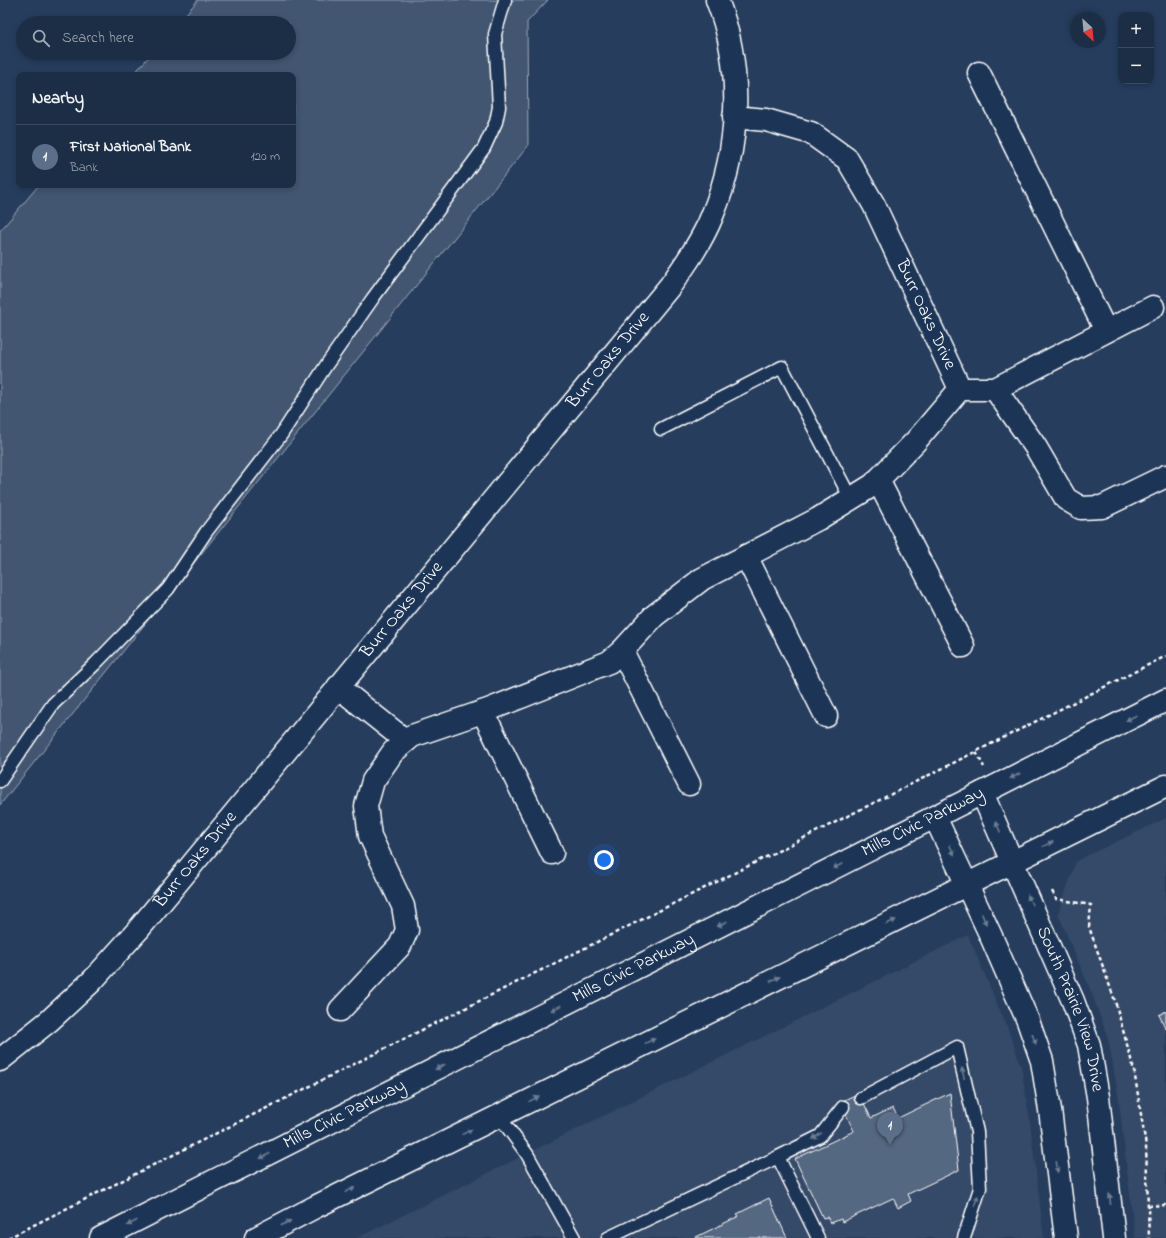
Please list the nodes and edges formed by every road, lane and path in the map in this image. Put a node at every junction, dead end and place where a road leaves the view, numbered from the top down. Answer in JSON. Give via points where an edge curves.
{"nodes":[{"id":1,"x":505,"y":0,"type":"edge"},
{"id":2,"x":717,"y":0,"type":"edge"},
{"id":3,"x":979,"y":73,"type":"dead end"},
{"id":4,"x":734,"y":117,"type":"junction"},
{"id":5,"x":1153,"y":307,"type":"dead end"},
{"id":6,"x":1106,"y":331,"type":"junction"},
{"id":7,"x":960,"y":389,"type":"junction"},
{"id":8,"x":995,"y":389,"type":"junction"},
{"id":9,"x":661,"y":430,"type":"dead end"},
{"id":10,"x":1166,"y":476,"type":"edge"},
{"id":11,"x":878,"y":480,"type":"junction"},
{"id":12,"x":851,"y":499,"type":"junction"},
{"id":13,"x":746,"y":556,"type":"junction"},
{"id":14,"x":963,"y":646,"type":"dead end"},
{"id":15,"x":622,"y":651,"type":"junction"},
{"id":16,"x":1166,"y":656,"type":"edge"},
{"id":17,"x":338,"y":687,"type":"junction"},
{"id":18,"x":1166,"y":700,"type":"edge"},
{"id":19,"x":482,"y":712,"type":"junction"},
{"id":20,"x":826,"y":716,"type":"dead end"},
{"id":21,"x":406,"y":741,"type":"junction"},
{"id":22,"x":976,"y":752,"type":"junction"},
{"id":23,"x":0,"y":781,"type":"edge"},
{"id":24,"x":985,"y":783,"type":"junction"},
{"id":25,"x":689,"y":784,"type":"dead end"},
{"id":26,"x":1166,"y":786,"type":"edge"},
{"id":27,"x":935,"y":817,"type":"junction"},
{"id":28,"x":552,"y":852,"type":"dead end"},
{"id":29,"x":1013,"y":861,"type":"junction"},
{"id":30,"x":968,"y":884,"type":"junction"},
{"id":31,"x":1056,"y":899,"type":"dead end"},
{"id":32,"x":340,"y":1010,"type":"dead end"},
{"id":33,"x":0,"y":1060,"type":"edge"},
{"id":34,"x":861,"y":1098,"type":"dead end"},
{"id":35,"x":843,"y":1107,"type":"dead end"},
{"id":36,"x":499,"y":1116,"type":"junction"},
{"id":37,"x":778,"y":1157,"type":"junction"},
{"id":38,"x":1166,"y":1205,"type":"edge"},
{"id":39,"x":1148,"y":1206,"type":"junction"},
{"id":40,"x":8,"y":1238,"type":"edge"},
{"id":41,"x":101,"y":1238,"type":"edge"},
{"id":42,"x":256,"y":1238,"type":"edge"},
{"id":43,"x":574,"y":1238,"type":"edge"},
{"id":44,"x":608,"y":1238,"type":"edge"},
{"id":45,"x":818,"y":1238,"type":"edge"},
{"id":46,"x":964,"y":1238,"type":"edge"},
{"id":47,"x":1066,"y":1238,"type":"edge"},
{"id":48,"x":1114,"y":1238,"type":"edge"},
{"id":49,"x":1149,"y":1238,"type":"edge"}],
"edges":[{"from":1,"to":23,"type":"lane","via":[[495,34],[499,107],[496,122],[484,148],[373,298],[281,435],[206,532],[168,589],[53,704]]},
{"from":2,"to":4,"type":"street","name":"Burr Oaks Drive","via":[[730,43],[735,85]]},
{"from":3,"to":6,"type":"street"},
{"from":4,"to":7,"type":"street","name":"Burr Oaks Drive","via":[[766,120],[811,133],[846,159],[874,205]]},
{"from":4,"to":17,"type":"street","name":"Burr Oaks Drive","via":[[734,134],[726,177],[712,217],[692,255],[670,286]]},
{"from":5,"to":6,"type":"street","name":"Burr Oaks Drive"},
{"from":6,"to":8,"type":"street","name":"Burr Oaks Drive"},
{"from":7,"to":8,"type":"street","name":"Burr Oaks Drive"},
{"from":7,"to":11,"type":"street","name":"Burr Oaks Drive","via":[[915,442]]},
{"from":8,"to":10,"type":"street","via":[[1035,446],[1066,499],[1081,508],[1102,507]]},
{"from":9,"to":12,"type":"lane","via":[[782,367]]},
{"from":11,"to":12,"type":"street","name":"Burr Oaks Drive"},
{"from":11,"to":14,"type":"street"},
{"from":12,"to":13,"type":"street","name":"Burr Oaks Drive"},
{"from":13,"to":15,"type":"street","name":"Burr Oaks Drive","via":[[702,579],[654,616]]},
{"from":13,"to":20,"type":"street"},
{"from":15,"to":19,"type":"street","name":"Burr Oaks Drive","via":[[609,662]]},
{"from":15,"to":25,"type":"street"},
{"from":16,"to":22,"type":"path"},
{"from":17,"to":21,"type":"street"},
{"from":17,"to":33,"type":"street","name":"Burr Oaks Drive","via":[[138,930],[102,970],[49,1021]]},
{"from":18,"to":24,"type":"street","name":"Mills Civic Parkway","one_way":true},
{"from":19,"to":21,"type":"street","name":"Burr Oaks Drive","via":[[412,736]]},
{"from":19,"to":28,"type":"street"},
{"from":21,"to":32,"type":"street","name":"Burr Oaks Drive","via":[[393,752],[373,781],[366,806],[370,836],[403,906],[407,930],[400,946]]},
{"from":22,"to":24,"type":"path"},
{"from":22,"to":40,"type":"path"},
{"from":24,"to":27,"type":"street","name":"Mills Civic Parkway"},
{"from":29,"to":24,"type":"street","name":"South Prairie View Drive","one_way":true},
{"from":29,"to":26,"type":"street","one_way":true},
{"from":27,"to":30,"type":"street","one_way":true},
{"from":27,"to":41,"type":"street","name":"Mills Civic Parkway","one_way":true},
{"from":29,"to":30,"type":"street"},
{"from":48,"to":29,"type":"street","name":"South Prairie View Drive","one_way":true,"via":[[1098,1097],[1088,1044],[1073,1001]]},
{"from":36,"to":30,"type":"street","one_way":true},
{"from":30,"to":47,"type":"street","one_way":true,"via":[[1028,1021],[1042,1061]]},
{"from":31,"to":39,"type":"path","via":[[1091,905],[1090,927],[1116,1001],[1134,1070],[1146,1146]]},
{"from":46,"to":34,"type":"lane","one_way":true,"via":[[980,1188],[977,1132],[957,1046]]},
{"from":35,"to":37,"type":"lane","one_way":true,"via":[[820,1136]]},
{"from":42,"to":36,"type":"street","one_way":true},
{"from":36,"to":43,"type":"lane","via":[[527,1154]]},
{"from":37,"to":44,"type":"lane"},
{"from":37,"to":45,"type":"lane"},
{"from":38,"to":39,"type":"path"},
{"from":39,"to":49,"type":"path"}]}
